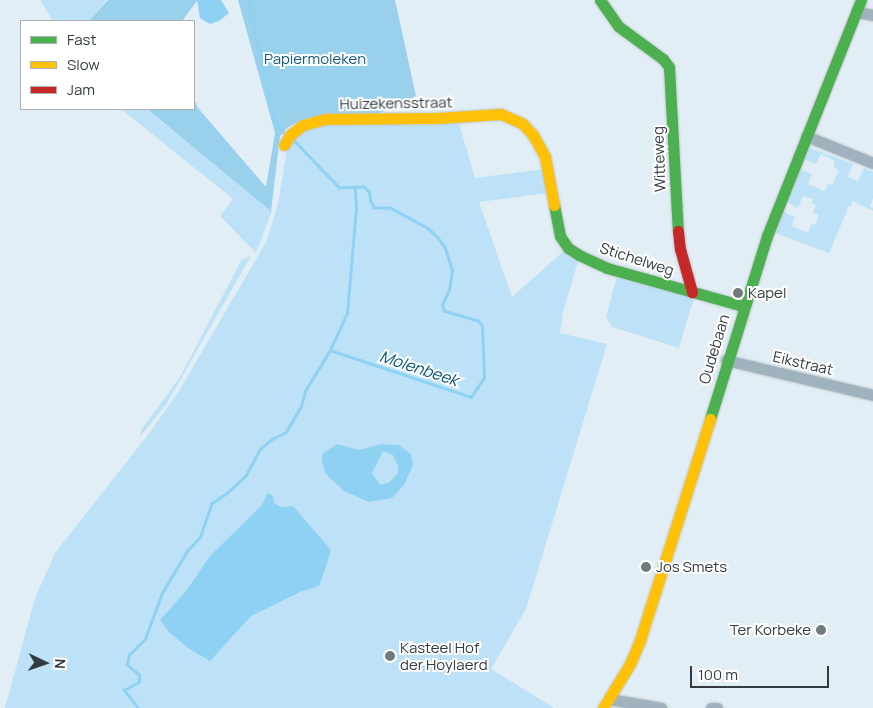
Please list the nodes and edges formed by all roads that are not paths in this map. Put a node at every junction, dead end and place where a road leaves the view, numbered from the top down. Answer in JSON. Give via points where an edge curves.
{"nodes":[{"id":1,"x":600,"y":0,"type":"edge"},
{"id":2,"x":861,"y":0,"type":"edge"},
{"id":3,"x":856,"y":12,"type":"junction"},
{"id":4,"x":873,"y":15,"type":"edge"},
{"id":5,"x":516,"y":120,"type":"joint"},
{"id":6,"x":806,"y":136,"type":"junction"},
{"id":7,"x":284,"y":145,"type":"dead end"},
{"id":8,"x":873,"y":163,"type":"edge"},
{"id":9,"x":692,"y":292,"type":"junction"},
{"id":10,"x":743,"y":306,"type":"junction"},
{"id":11,"x":726,"y":360,"type":"junction"},
{"id":12,"x":873,"y":395,"type":"edge"},
{"id":13,"x":606,"y":704,"type":"edge"},
{"id":14,"x":661,"y":708,"type":"edge"},
{"id":15,"x":711,"y":708,"type":"edge"},
{"id":16,"x":717,"y":708,"type":"edge"}],
"edges":[{"from":1,"to":9,"type":"street","name":"Witteweg","via":[[618,26],[669,67],[675,212],[680,249]]},
{"from":2,"to":3,"type":"street","name":"Oudebaan"},
{"from":3,"to":4,"type":"street"},
{"from":3,"to":6,"type":"street","name":"Oudebaan"},
{"from":5,"to":7,"type":"street","name":"Huizekensstraat","via":[[501,114],[326,119],[303,125],[290,135]]},
{"from":5,"to":9,"type":"street","name":"Stichelweg","via":[[533,135],[545,157],[560,236],[568,248],[607,268]]},
{"from":6,"to":8,"type":"street"},
{"from":6,"to":10,"type":"street","name":"Oudebaan"},
{"from":9,"to":10,"type":"street"},
{"from":10,"to":11,"type":"street","name":"Oudebaan"},
{"from":11,"to":12,"type":"street","name":"Eikstraat"},
{"from":11,"to":13,"type":"street","name":"Oudebaan","via":[[640,640]]},
{"from":13,"to":14,"type":"street"},
{"from":15,"to":16,"type":"street"}]}
